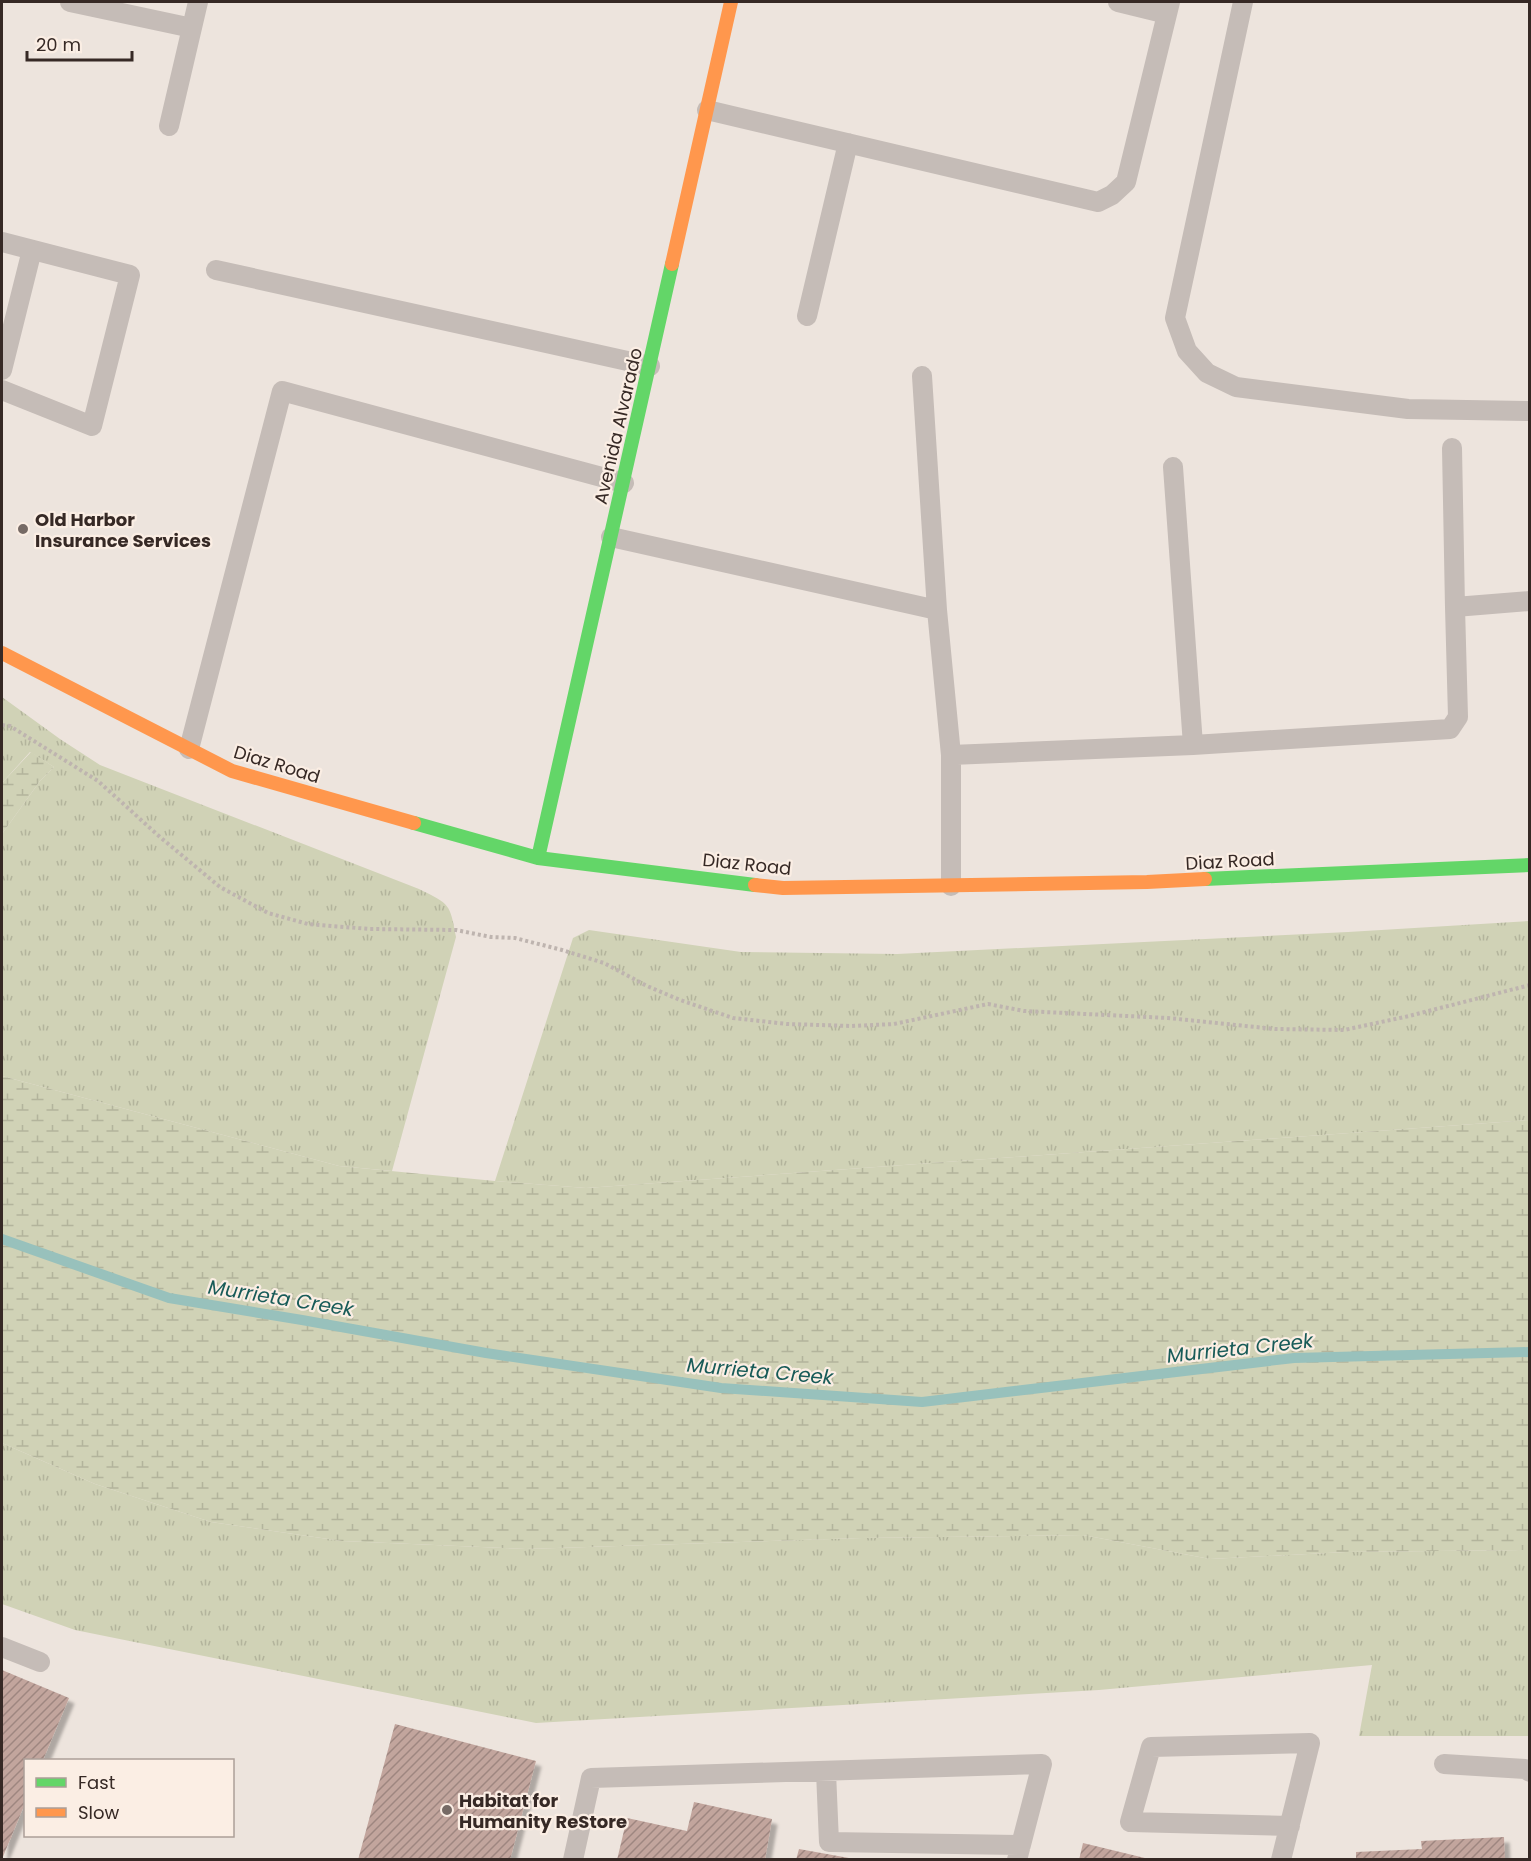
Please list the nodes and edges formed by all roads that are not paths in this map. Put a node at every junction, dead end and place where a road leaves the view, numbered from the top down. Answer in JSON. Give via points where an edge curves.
{"nodes":[{"id":1,"x":70,"y":2,"type":"edge"},
{"id":2,"x":198,"y":2,"type":"edge"},
{"id":3,"x":731,"y":2,"type":"edge"},
{"id":4,"x":1118,"y":2,"type":"edge"},
{"id":5,"x":1243,"y":2,"type":"edge"},
{"id":6,"x":1168,"y":8,"type":"edge"},
{"id":7,"x":192,"y":28,"type":"junction"},
{"id":8,"x":707,"y":110,"type":"junction"},
{"id":9,"x":169,"y":126,"type":"dead end"},
{"id":10,"x":848,"y":143,"type":"junction"},
{"id":11,"x":2,"y":242,"type":"edge"},
{"id":12,"x":32,"y":250,"type":"junction"},
{"id":13,"x":216,"y":270,"type":"dead end"},
{"id":14,"x":807,"y":316,"type":"dead end"},
{"id":15,"x":650,"y":366,"type":"junction"},
{"id":16,"x":2,"y":370,"type":"edge"},
{"id":17,"x":922,"y":376,"type":"dead end"},
{"id":18,"x":2,"y":390,"type":"edge"},
{"id":19,"x":1530,"y":411,"type":"edge"},
{"id":20,"x":1452,"y":448,"type":"dead end"},
{"id":21,"x":1173,"y":467,"type":"dead end"},
{"id":22,"x":624,"y":483,"type":"junction"},
{"id":23,"x":611,"y":537,"type":"junction"},
{"id":24,"x":1530,"y":601,"type":"edge"},
{"id":25,"x":1455,"y":607,"type":"junction"},
{"id":26,"x":937,"y":610,"type":"junction"},
{"id":27,"x":2,"y":653,"type":"edge"},
{"id":28,"x":1193,"y":745,"type":"junction"},
{"id":29,"x":189,"y":749,"type":"junction"},
{"id":30,"x":951,"y":755,"type":"junction"},
{"id":31,"x":538,"y":858,"type":"junction"},
{"id":32,"x":1530,"y":866,"type":"edge"},
{"id":33,"x":951,"y":886,"type":"junction"},
{"id":34,"x":2,"y":1647,"type":"edge"},
{"id":35,"x":40,"y":1662,"type":"dead end"},
{"id":36,"x":1444,"y":1764,"type":"dead end"},
{"id":37,"x":826,"y":1772,"type":"junction"},
{"id":38,"x":1530,"y":1772,"type":"edge"},
{"id":39,"x":1290,"y":1826,"type":"junction"},
{"id":40,"x":1019,"y":1852,"type":"edge"},
{"id":41,"x":573,"y":1860,"type":"edge"},
{"id":42,"x":1281,"y":1860,"type":"edge"}],
"edges":[{"from":1,"to":7,"type":"lane"},
{"from":2,"to":7,"type":"lane"},
{"from":3,"to":8,"type":"main road","name":"Avenida Alvarado"},
{"from":4,"to":6,"type":"lane"},
{"from":5,"to":19,"type":"lane","via":[[1175,318],[1187,351],[1208,374],[1236,387],[1408,409]]},
{"from":6,"to":10,"type":"lane","via":[[1126,182],[1098,202]]},
{"from":7,"to":9,"type":"lane"},
{"from":8,"to":10,"type":"lane"},
{"from":8,"to":15,"type":"main road","name":"Avenida Alvarado"},
{"from":10,"to":14,"type":"lane"},
{"from":11,"to":12,"type":"lane"},
{"from":12,"to":16,"type":"lane"},
{"from":12,"to":18,"type":"lane","via":[[130,275],[92,426]]},
{"from":13,"to":15,"type":"lane"},
{"from":15,"to":22,"type":"main road","name":"Avenida Alvarado"},
{"from":17,"to":26,"type":"lane"},
{"from":20,"to":25,"type":"lane"},
{"from":21,"to":28,"type":"lane"},
{"from":22,"to":23,"type":"main road","name":"Avenida Alvarado"},
{"from":22,"to":29,"type":"lane","via":[[282,391]]},
{"from":23,"to":26,"type":"lane"},
{"from":23,"to":31,"type":"main road","name":"Avenida Alvarado"},
{"from":24,"to":25,"type":"lane"},
{"from":25,"to":28,"type":"lane","via":[[1458,717],[1450,729]]},
{"from":26,"to":30,"type":"lane"},
{"from":27,"to":29,"type":"main road","name":"Diaz Road"},
{"from":28,"to":30,"type":"lane"},
{"from":29,"to":31,"type":"main road","name":"Diaz Road","via":[[232,771]]},
{"from":30,"to":33,"type":"lane"},
{"from":31,"to":33,"type":"main road","name":"Diaz Road","via":[[783,888]]},
{"from":32,"to":33,"type":"main road","name":"Diaz Road"},
{"from":34,"to":35,"type":"lane"},
{"from":36,"to":38,"type":"lane"},
{"from":37,"to":40,"type":"lane","via":[[830,1842]]},
{"from":37,"to":40,"type":"lane","via":[[1042,1764]]},
{"from":37,"to":41,"type":"lane","via":[[591,1778]]},
{"from":39,"to":39,"type":"lane","via":[[1310,1743],[1151,1747],[1130,1822]]},
{"from":39,"to":42,"type":"lane"}]}
